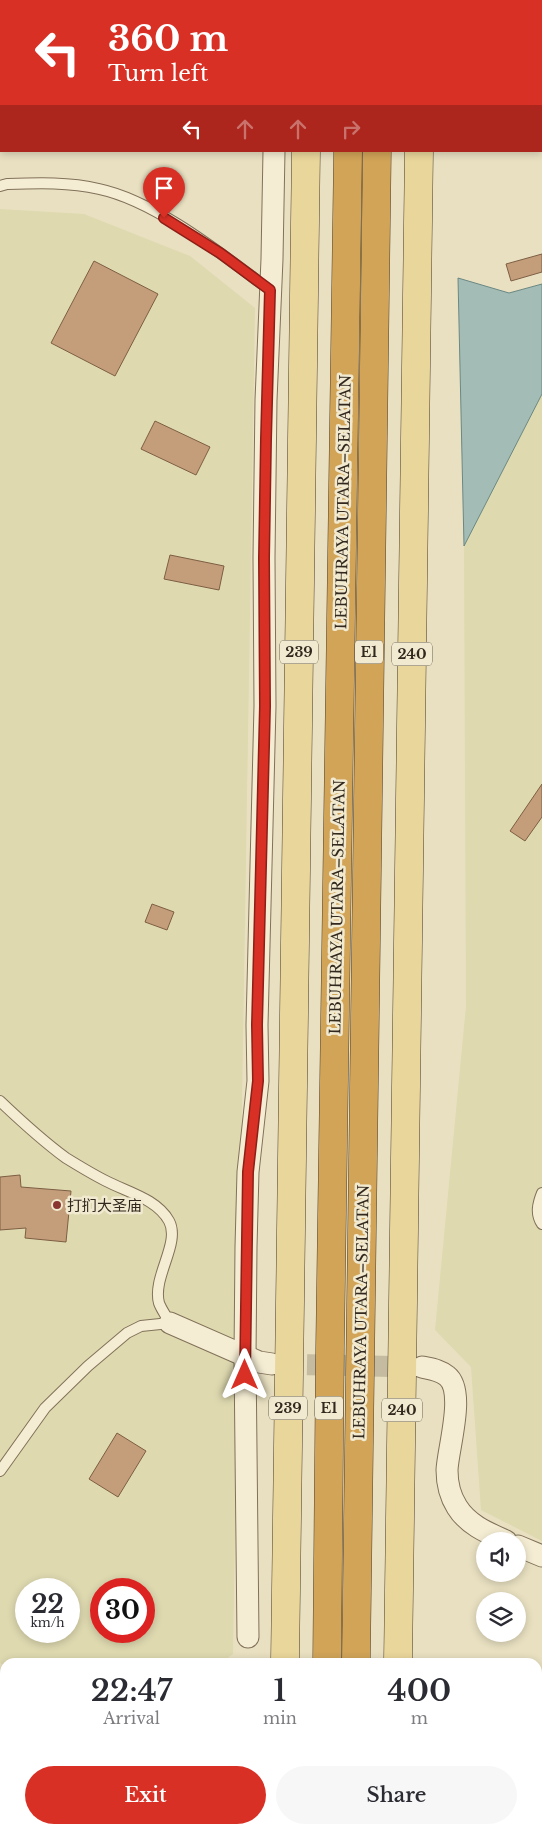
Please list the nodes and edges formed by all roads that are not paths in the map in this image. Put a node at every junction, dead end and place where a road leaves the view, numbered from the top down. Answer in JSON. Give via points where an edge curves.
{"nodes":[{"id":1,"x":274,"y":152,"type":"edge"},
{"id":2,"x":306,"y":152,"type":"edge"},
{"id":3,"x":348,"y":152,"type":"edge"},
{"id":4,"x":377,"y":152,"type":"edge"},
{"id":5,"x":419,"y":152,"type":"edge"},
{"id":6,"x":0,"y":186,"type":"edge"},
{"id":7,"x":270,"y":290,"type":"junction"},
{"id":8,"x":0,"y":1101,"type":"edge"},
{"id":9,"x":542,"y":1193,"type":"edge"},
{"id":10,"x":542,"y":1224,"type":"edge"},
{"id":11,"x":170,"y":1323,"type":"junction"},
{"id":12,"x":245,"y":1357,"type":"junction"},
{"id":13,"x":272,"y":1364,"type":"tunnel mouth"},
{"id":14,"x":422,"y":1367,"type":"tunnel mouth"},
{"id":15,"x":0,"y":1471,"type":"edge"},
{"id":16,"x":486,"y":1532,"type":"edge"},
{"id":17,"x":526,"y":1549,"type":"edge"},
{"id":18,"x":542,"y":1556,"type":"edge"},
{"id":19,"x":248,"y":1637,"type":"dead end"},
{"id":20,"x":285,"y":1658,"type":"edge"},
{"id":21,"x":327,"y":1658,"type":"edge"},
{"id":22,"x":356,"y":1658,"type":"edge"},
{"id":23,"x":398,"y":1658,"type":"edge"}],
"edges":[{"from":1,"to":7,"type":"street"},
{"from":2,"to":20,"type":"main road","number":"239"},
{"from":3,"to":21,"type":"highway","name":"LEBUHRAYA UTARA–SELATAN","number":"E1"},
{"from":4,"to":22,"type":"highway","name":"LEBUHRAYA UTARA–SELATAN","number":"E1"},
{"from":5,"to":23,"type":"main road","number":"240"},
{"from":6,"to":7,"type":"lane","via":[[58,183],[100,189],[136,201],[220,253]]},
{"from":7,"to":12,"type":"street","via":[[258,1081],[248,1172]]},
{"from":8,"to":11,"type":"lane","via":[[67,1158],[162,1211],[170,1223],[172,1234],[158,1288],[159,1303]]},
{"from":9,"to":10,"type":"lane","via":[[537,1206]]},
{"from":11,"to":12,"type":"street"},
{"from":11,"to":15,"type":"lane","via":[[141,1326],[127,1333],[88,1366],[45,1408]]},
{"from":12,"to":13,"type":"street"},
{"from":12,"to":19,"type":"street"},
{"from":14,"to":16,"type":"street","via":[[448,1376],[453,1386],[456,1397],[448,1469],[449,1489],[467,1519]]},
{"from":17,"to":18,"type":"street"}]}
